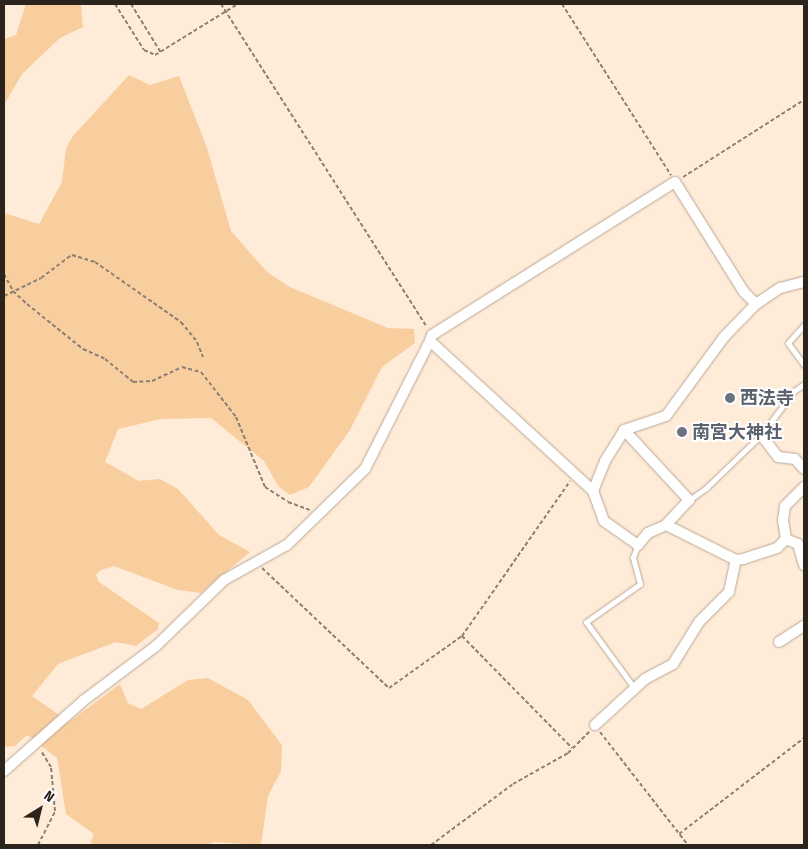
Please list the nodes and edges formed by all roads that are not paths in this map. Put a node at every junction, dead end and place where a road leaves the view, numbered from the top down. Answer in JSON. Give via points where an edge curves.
{"nodes":[{"id":1,"x":804,"y":282,"type":"edge"},
{"id":2,"x":756,"y":304,"type":"junction"},
{"id":3,"x":804,"y":326,"type":"edge"},
{"id":4,"x":431,"y":338,"type":"junction"},
{"id":5,"x":804,"y":365,"type":"edge"},
{"id":6,"x":804,"y":384,"type":"edge"},
{"id":7,"x":624,"y":430,"type":"junction"},
{"id":8,"x":761,"y":435,"type":"junction"},
{"id":9,"x":804,"y":469,"type":"edge"},
{"id":10,"x":804,"y":487,"type":"edge"},
{"id":11,"x":593,"y":491,"type":"junction"},
{"id":12,"x":688,"y":500,"type":"junction"},
{"id":13,"x":666,"y":525,"type":"junction"},
{"id":14,"x":786,"y":539,"type":"junction"},
{"id":15,"x":801,"y":543,"type":"edge"},
{"id":16,"x":638,"y":544,"type":"junction"},
{"id":17,"x":736,"y":560,"type":"junction"},
{"id":18,"x":804,"y":565,"type":"edge"},
{"id":19,"x":804,"y":626,"type":"edge"},
{"id":20,"x":779,"y":642,"type":"dead end"},
{"id":21,"x":636,"y":689,"type":"junction"},
{"id":22,"x":595,"y":725,"type":"road end"},
{"id":23,"x":4,"y":771,"type":"edge"}],
"edges":[{"from":1,"to":2,"type":"street","via":[[780,288]]},
{"from":2,"to":4,"type":"street","via":[[744,292],[675,182]]},
{"from":2,"to":7,"type":"street","via":[[710,355],[673,409],[655,422]]},
{"from":3,"to":5,"type":"lane","via":[[788,343]]},
{"from":4,"to":11,"type":"street"},
{"from":4,"to":23,"type":"street","via":[[372,461],[286,545],[224,580],[156,646],[34,743]]},
{"from":6,"to":8,"type":"lane","via":[[794,391]]},
{"from":7,"to":11,"type":"street","via":[[605,461]]},
{"from":7,"to":12,"type":"street"},
{"from":8,"to":9,"type":"street","via":[[778,457],[795,459]]},
{"from":8,"to":12,"type":"lane","via":[[706,488]]},
{"from":10,"to":14,"type":"street","via":[[785,506]]},
{"from":11,"to":16,"type":"street","via":[[604,521]]},
{"from":12,"to":13,"type":"street"},
{"from":13,"to":16,"type":"street","via":[[648,533]]},
{"from":13,"to":17,"type":"street"},
{"from":14,"to":15,"type":"street"},
{"from":14,"to":17,"type":"street","via":[[765,553]]},
{"from":15,"to":18,"type":"street"},
{"from":16,"to":21,"type":"lane","via":[[633,557],[640,584],[586,622]]},
{"from":17,"to":21,"type":"street","via":[[732,588],[726,597],[699,622],[669,668],[651,674]]},
{"from":19,"to":20,"type":"street"},
{"from":21,"to":22,"type":"street"}]}
